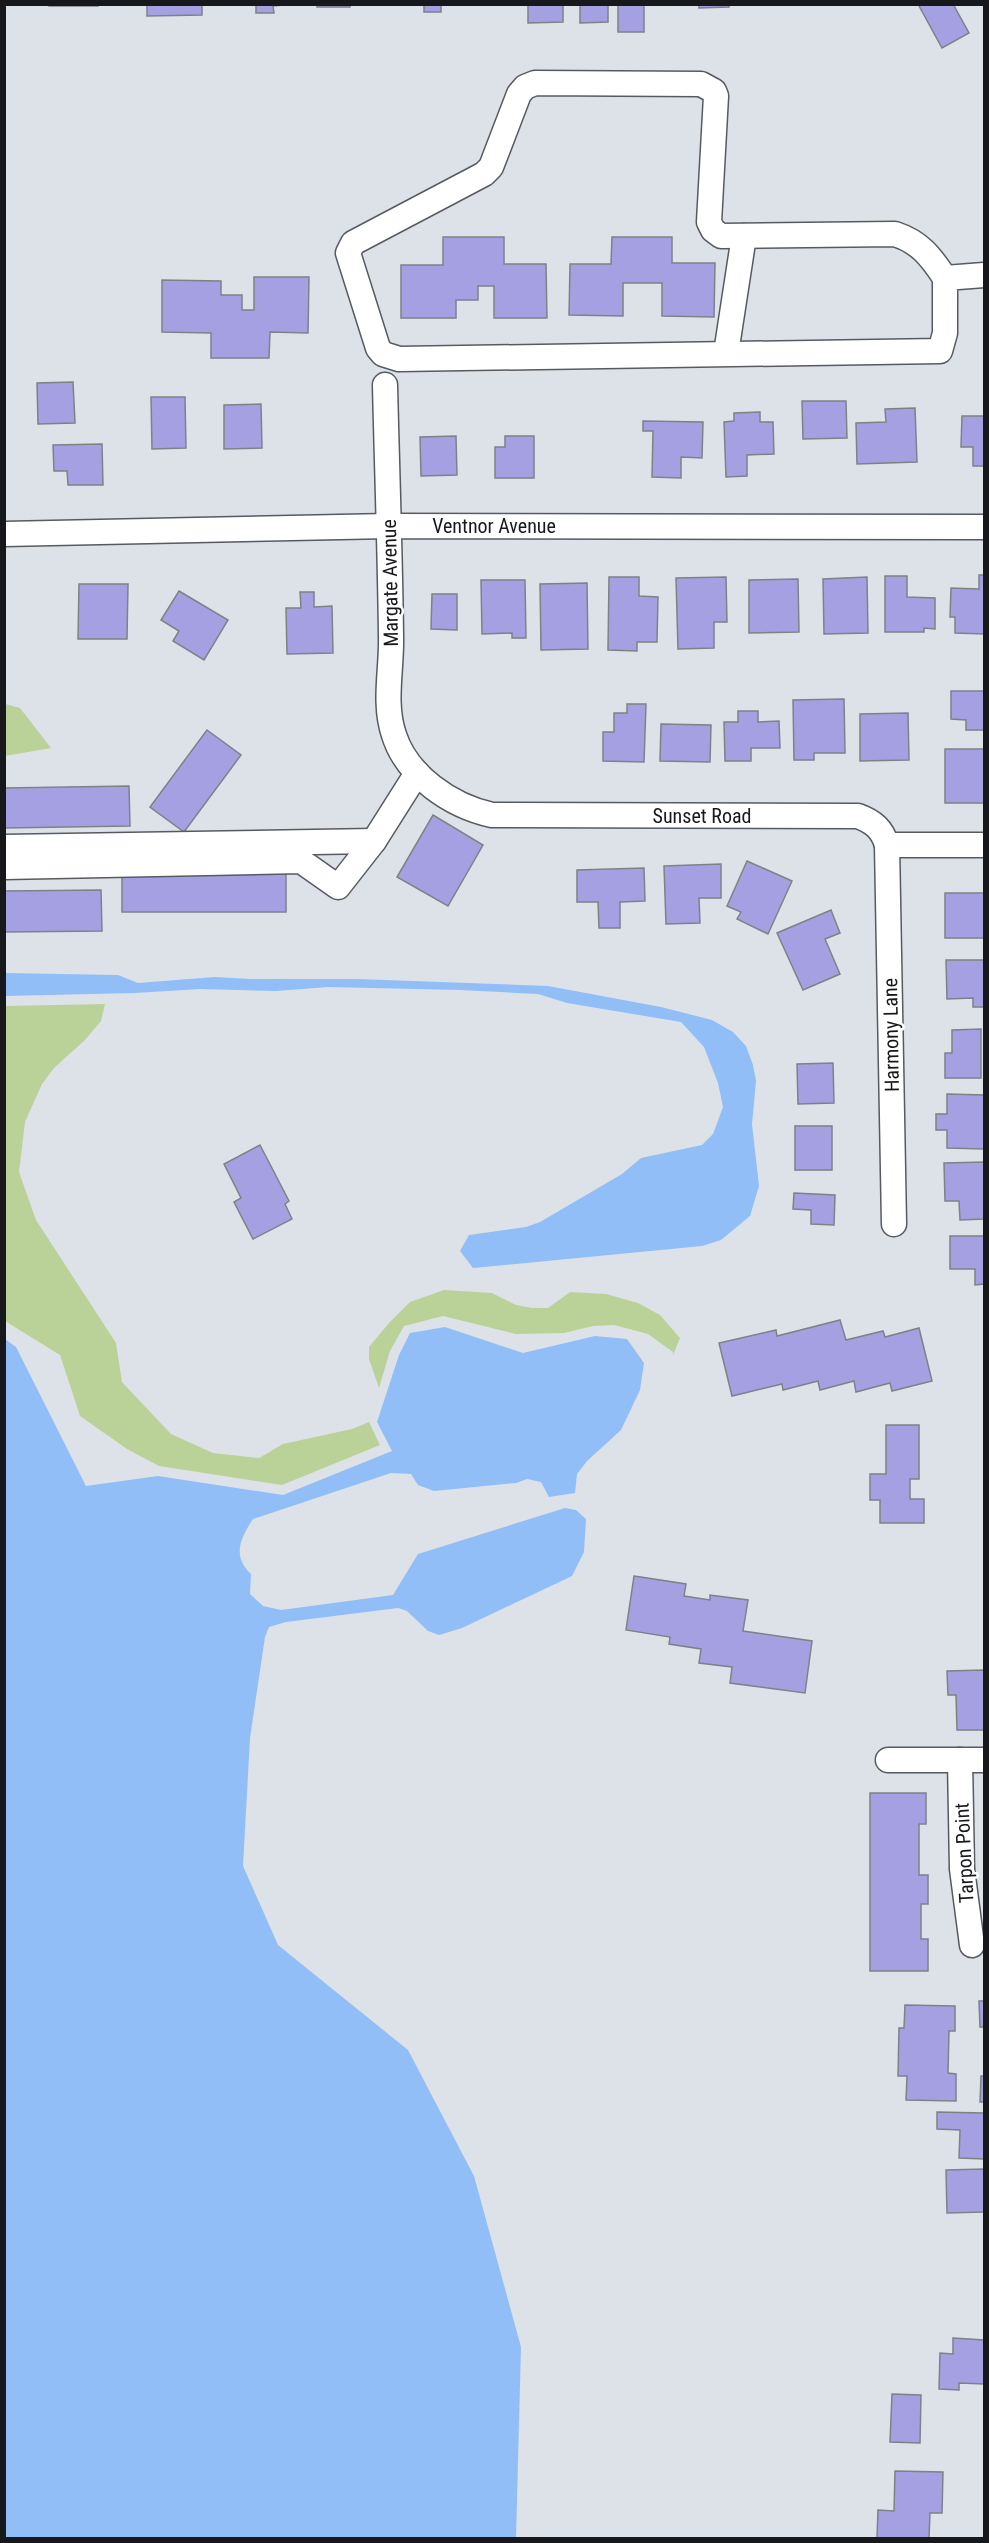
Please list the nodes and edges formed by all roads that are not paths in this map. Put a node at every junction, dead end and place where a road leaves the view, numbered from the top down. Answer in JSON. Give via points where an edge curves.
{"nodes":[{"id":1,"x":744,"y":236,"type":"junction"},
{"id":2,"x":984,"y":275,"type":"edge"},
{"id":3,"x":945,"y":278,"type":"junction"},
{"id":4,"x":726,"y":353,"type":"junction"},
{"id":5,"x":385,"y":385,"type":"dead end"},
{"id":6,"x":389,"y":526,"type":"junction"},
{"id":7,"x":984,"y":527,"type":"edge"},
{"id":8,"x":4,"y":534,"type":"edge"},
{"id":9,"x":417,"y":773,"type":"junction"},
{"id":10,"x":374,"y":841,"type":"junction"},
{"id":11,"x":887,"y":845,"type":"junction"},
{"id":12,"x":984,"y":845,"type":"edge"},
{"id":13,"x":4,"y":847,"type":"edge"},
{"id":14,"x":4,"y":867,"type":"edge"},
{"id":15,"x":894,"y":1224,"type":"dead end"},
{"id":16,"x":888,"y":1760,"type":"dead end"},
{"id":17,"x":960,"y":1760,"type":"junction"},
{"id":18,"x":984,"y":1760,"type":"edge"},
{"id":19,"x":972,"y":1945,"type":"dead end"}],
"edges":[{"from":1,"to":3,"type":"street","via":[[895,234],[924,249]]},
{"from":1,"to":4,"type":"street"},
{"from":1,"to":4,"type":"street","via":[[721,236],[709,222],[716,96],[707,86],[535,83],[519,94],[491,167],[484,174],[353,243],[348,253],[378,348],[390,358]]},
{"from":2,"to":3,"type":"street"},
{"from":3,"to":4,"type":"street","via":[[945,333],[940,351]]},
{"from":5,"to":6,"type":"street","name":"Margate Avenue"},
{"from":6,"to":7,"type":"street","name":"Ventnor Avenue"},
{"from":6,"to":8,"type":"street","name":"Ventnor Avenue"},
{"from":6,"to":9,"type":"street","name":"Margate Avenue","via":[[392,654],[388,707],[399,746]]},
{"from":9,"to":10,"type":"street"},
{"from":9,"to":11,"type":"street","name":"Sunset Road","via":[[454,801],[492,815],[858,816],[877,825]]},
{"from":10,"to":13,"type":"street"},
{"from":10,"to":14,"type":"street","via":[[338,887],[301,861]]},
{"from":11,"to":12,"type":"street"},
{"from":11,"to":15,"type":"street","name":"Harmony Lane"},
{"from":16,"to":17,"type":"street"},
{"from":17,"to":18,"type":"street"},
{"from":17,"to":19,"type":"street","name":"Tarpon Point","via":[[962,1869]]}]}
